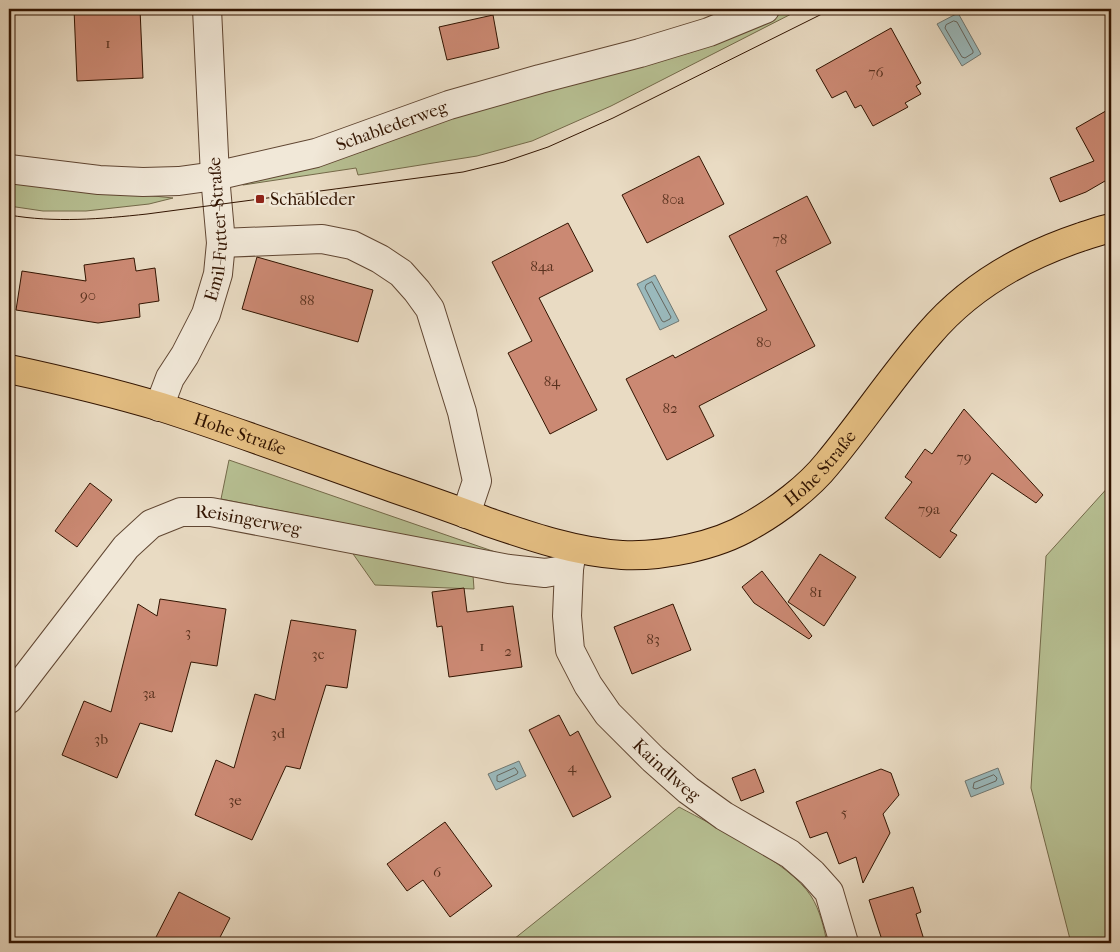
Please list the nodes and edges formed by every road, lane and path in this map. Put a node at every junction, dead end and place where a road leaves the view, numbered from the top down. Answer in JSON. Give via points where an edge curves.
{"nodes":[{"id":1,"x":207,"y":9,"type":"edge"},
{"id":2,"x":765,"y":9,"type":"edge"},
{"id":3,"x":9,"y":169,"type":"edge"},
{"id":4,"x":215,"y":176,"type":"junction"},
{"id":5,"x":1111,"y":228,"type":"edge"},
{"id":6,"x":221,"y":243,"type":"junction"},
{"id":7,"x":9,"y":369,"type":"edge"},
{"id":8,"x":159,"y":407,"type":"junction"},
{"id":9,"x":466,"y":514,"type":"junction"},
{"id":10,"x":571,"y":559,"type":"junction"},
{"id":11,"x":9,"y":699,"type":"edge"},
{"id":12,"x":844,"y":943,"type":"edge"}],
"edges":[{"from":1,"to":4,"type":"street","name":"Emil-Futter-Straße"},
{"from":2,"to":4,"type":"street","name":"Schablederweg","via":[[709,32],[449,106],[316,153]]},
{"from":3,"to":4,"type":"street","name":"Schablederweg","via":[[143,182]]},
{"from":4,"to":6,"type":"street","name":"Emil-Futter-Straße"},
{"from":5,"to":10,"type":"main road","name":"Hohe Straße","via":[[1053,246],[1007,269],[965,300],[931,331],[823,470],[790,499],[749,527],[716,541],[671,552]]},
{"from":6,"to":8,"type":"street","name":"Emil-Futter-Straße","via":[[218,274],[206,314],[170,378]]},
{"from":6,"to":9,"type":"street","via":[[322,239],[352,245],[401,273],[412,285],[430,309],[462,412],[477,482]]},
{"from":7,"to":8,"type":"main road","name":"Hohe Straße"},
{"from":8,"to":9,"type":"main road","name":"Hohe Straße"},
{"from":9,"to":10,"type":"main road","name":"Hohe Straße","via":[[520,533]]},
{"from":10,"to":11,"type":"street","name":"Reisingerweg","via":[[545,573],[509,569],[211,512],[181,512],[151,524],[126,547]]},
{"from":10,"to":12,"type":"street","name":"Kaindlweg","via":[[567,616],[570,650],[608,714],[688,790],[724,816],[790,854],[812,873],[829,892]]}]}
